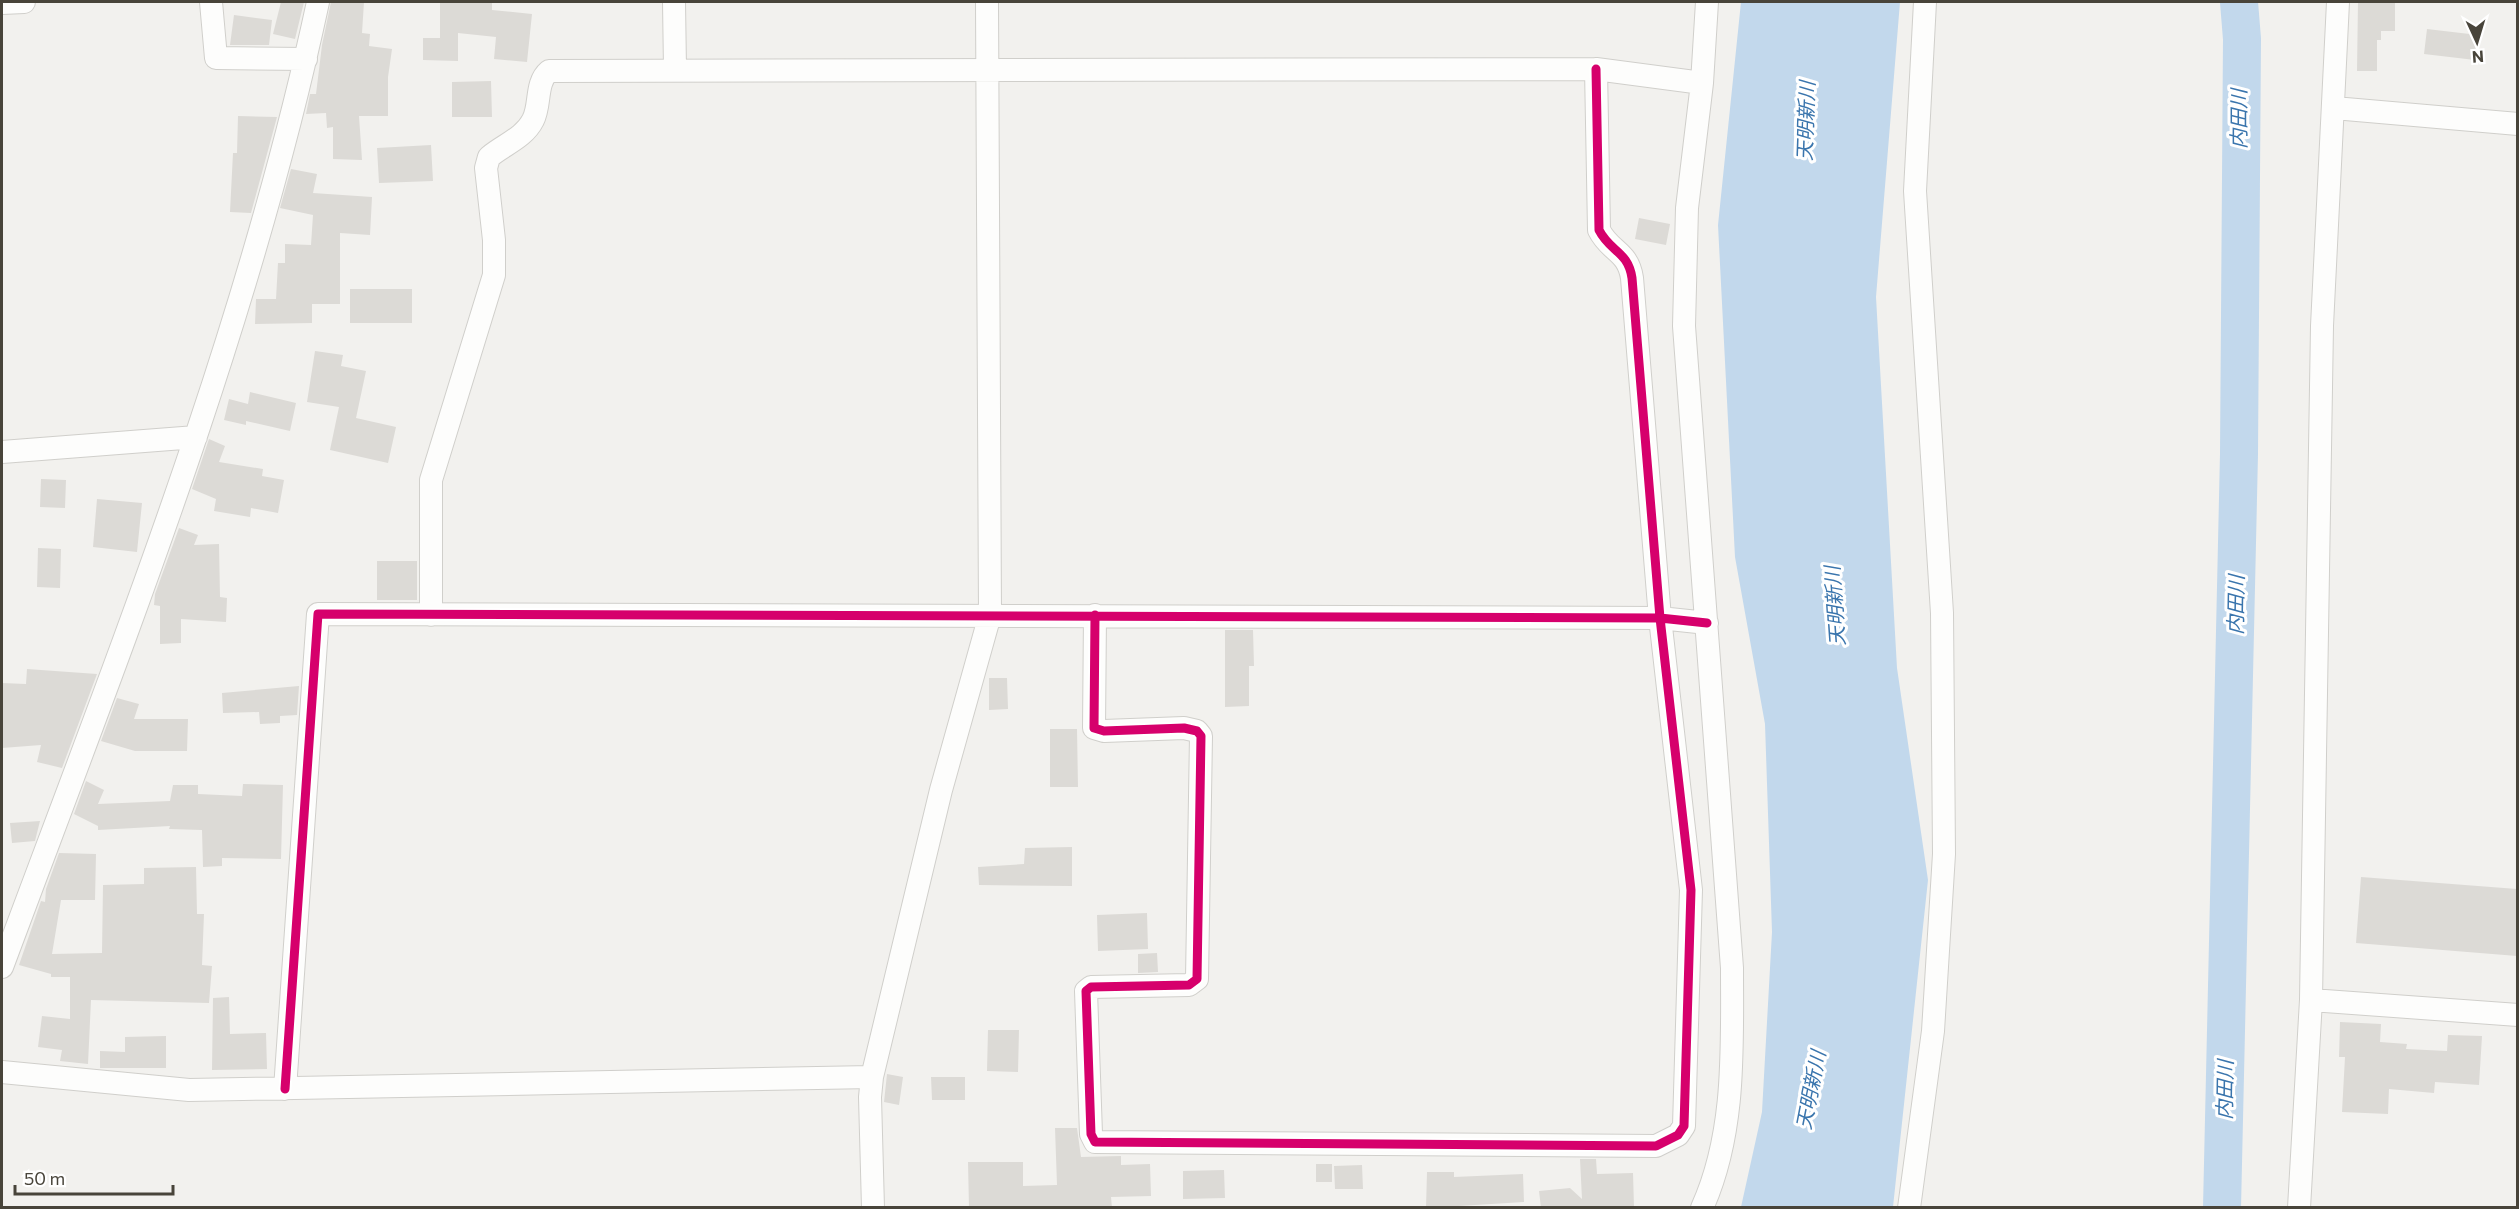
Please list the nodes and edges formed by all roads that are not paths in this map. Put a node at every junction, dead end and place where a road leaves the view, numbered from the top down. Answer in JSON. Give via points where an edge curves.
{"nodes":[{"id":1,"x":24,"y":2,"type":"edge"},
{"id":2,"x":211,"y":2,"type":"edge"},
{"id":3,"x":318,"y":2,"type":"edge"},
{"id":4,"x":674,"y":2,"type":"edge"},
{"id":5,"x":987,"y":2,"type":"edge"},
{"id":6,"x":1707,"y":2,"type":"edge"},
{"id":7,"x":1925,"y":2,"type":"edge"},
{"id":8,"x":2338,"y":2,"type":"edge"},
{"id":9,"x":2,"y":3,"type":"edge"},
{"id":10,"x":306,"y":59,"type":"junction"},
{"id":11,"x":675,"y":69,"type":"junction"},
{"id":12,"x":1596,"y":69,"type":"junction"},
{"id":13,"x":987,"y":70,"type":"junction"},
{"id":14,"x":1702,"y":83,"type":"junction"},
{"id":15,"x":2334,"y":108,"type":"junction"},
{"id":16,"x":2517,"y":124,"type":"edge"},
{"id":17,"x":196,"y":437,"type":"junction"},
{"id":18,"x":2,"y":452,"type":"edge"},
{"id":19,"x":431,"y":615,"type":"junction"},
{"id":20,"x":990,"y":615,"type":"junction"},
{"id":21,"x":1095,"y":615,"type":"junction"},
{"id":22,"x":1660,"y":618,"type":"junction"},
{"id":23,"x":1707,"y":623,"type":"junction"},
{"id":24,"x":2,"y":966,"type":"edge"},
{"id":25,"x":2311,"y":1000,"type":"junction"},
{"id":26,"x":2517,"y":1016,"type":"edge"},
{"id":27,"x":2,"y":1072,"type":"edge"},
{"id":28,"x":872,"y":1077,"type":"junction"},
{"id":29,"x":285,"y":1089,"type":"junction"},
{"id":30,"x":873,"y":1208,"type":"edge"},
{"id":31,"x":1702,"y":1208,"type":"edge"},
{"id":32,"x":1909,"y":1208,"type":"edge"},
{"id":33,"x":2299,"y":1208,"type":"edge"}],
"edges":[{"from":1,"to":9,"type":"street"},
{"from":2,"to":10,"type":"street","via":[[216,58]]},
{"from":3,"to":10,"type":"street"},
{"from":4,"to":11,"type":"street"},
{"from":5,"to":13,"type":"street"},
{"from":6,"to":14,"type":"street"},
{"from":7,"to":32,"type":"street","via":[[1915,190],[1942,613],[1944,854],[1933,1030]]},
{"from":8,"to":15,"type":"street"},
{"from":10,"to":17,"type":"street","via":[[273,195]]},
{"from":11,"to":13,"type":"street"},
{"from":11,"to":19,"type":"street","via":[[549,70],[542,80],[534,119],[522,134],[489,157],[486,168],[494,275],[431,480]]},
{"from":12,"to":13,"type":"street"},
{"from":12,"to":14,"type":"street"},
{"from":12,"to":22,"type":"street","via":[[1599,230],[1630,266]]},
{"from":13,"to":20,"type":"street"},
{"from":14,"to":23,"type":"street","via":[[1687,208],[1684,326],[1701,588]]},
{"from":15,"to":16,"type":"street"},
{"from":15,"to":25,"type":"street","via":[[2322,326]]},
{"from":17,"to":18,"type":"street"},
{"from":17,"to":24,"type":"street"},
{"from":19,"to":20,"type":"street"},
{"from":19,"to":29,"type":"street","via":[[318,614]]},
{"from":20,"to":21,"type":"street"},
{"from":20,"to":28,"type":"street","via":[[940,790]]},
{"from":21,"to":22,"type":"street"},
{"from":21,"to":22,"type":"street","via":[[1094,728],[1184,728],[1201,736],[1197,979],[1189,986],[1091,987],[1086,991],[1091,1134],[1095,1142],[1104,1144],[1656,1146],[1678,1135],[1684,1126],[1691,890]]},
{"from":22,"to":23,"type":"street"},
{"from":23,"to":31,"type":"street","via":[[1732,968],[1732,1072],[1724,1136]]},
{"from":25,"to":26,"type":"street"},
{"from":25,"to":33,"type":"street"},
{"from":27,"to":29,"type":"street","via":[[189,1090]]},
{"from":28,"to":29,"type":"street"},
{"from":28,"to":30,"type":"street"}]}
